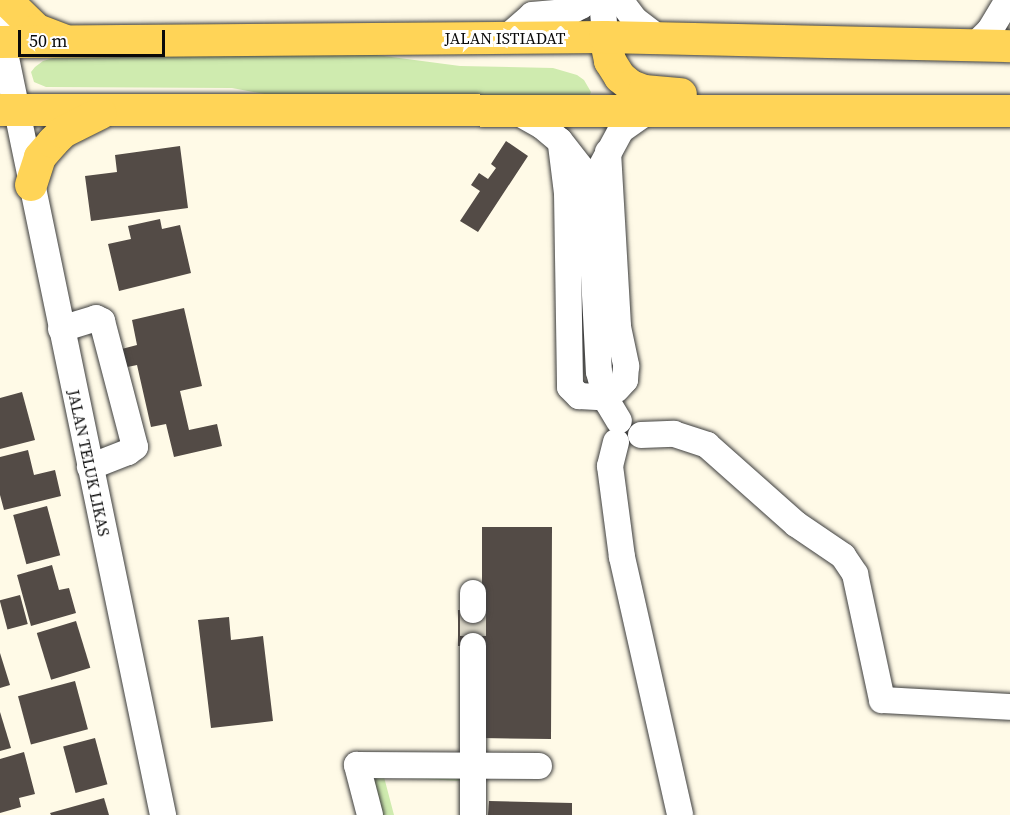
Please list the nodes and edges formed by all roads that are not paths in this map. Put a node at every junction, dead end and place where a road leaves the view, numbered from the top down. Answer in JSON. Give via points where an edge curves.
{"nodes":[{"id":1,"x":6,"y":0,"type":"edge"},
{"id":2,"x":586,"y":0,"type":"edge"},
{"id":3,"x":602,"y":0,"type":"edge"},
{"id":4,"x":620,"y":0,"type":"edge"},
{"id":5,"x":1008,"y":0,"type":"edge"},
{"id":6,"x":1,"y":37,"type":"edge"},
{"id":7,"x":605,"y":37,"type":"junction"},
{"id":8,"x":506,"y":38,"type":"junction"},
{"id":9,"x":658,"y":38,"type":"junction"},
{"id":10,"x":66,"y":41,"type":"junction"},
{"id":11,"x":975,"y":45,"type":"junction"},
{"id":12,"x":1010,"y":46,"type":"edge"},
{"id":13,"x":8,"y":110,"type":"edge"},
{"id":14,"x":107,"y":110,"type":"junction"},
{"id":15,"x":515,"y":111,"type":"junction"},
{"id":16,"x":648,"y":111,"type":"junction"},
{"id":17,"x":825,"y":111,"type":"junction"},
{"id":18,"x":1010,"y":111,"type":"edge"},
{"id":19,"x":560,"y":141,"type":"junction"},
{"id":20,"x":608,"y":152,"type":"junction"},
{"id":21,"x":31,"y":185,"type":"junction"},
{"id":22,"x":590,"y":196,"type":"junction"},
{"id":23,"x":61,"y":328,"type":"junction"},
{"id":24,"x":618,"y":431,"type":"junction"},
{"id":25,"x":90,"y":467,"type":"junction"},
{"id":26,"x":473,"y":646,"type":"tunnel mouth"},
{"id":27,"x":1010,"y":707,"type":"edge"},
{"id":28,"x":474,"y":765,"type":"junction"},
{"id":29,"x":539,"y":766,"type":"dead end"},
{"id":30,"x":163,"y":815,"type":"edge"},
{"id":31,"x":370,"y":815,"type":"edge"},
{"id":32,"x":473,"y":815,"type":"edge"},
{"id":33,"x":680,"y":815,"type":"edge"}],
"edges":[{"from":1,"to":10,"type":"main road","via":[[37,30]]},
{"from":2,"to":8,"type":"street","via":[[570,12],[532,15]]},
{"from":3,"to":7,"type":"street"},
{"from":4,"to":9,"type":"street","via":[[635,20]]},
{"from":5,"to":11,"type":"street","via":[[990,30]]},
{"from":6,"to":10,"type":"main road","name":"JALAN ISTIADAT"},
{"from":6,"to":13,"type":"street","name":"JALAN TELUK LIKAS"},
{"from":7,"to":8,"type":"main road","name":"JALAN ISTIADAT"},
{"from":7,"to":9,"type":"main road","name":"JALAN ISTIADAT"},
{"from":7,"to":17,"type":"main road","via":[[606,50],[620,77],[644,91],[721,93]]},
{"from":8,"to":10,"type":"main road","name":"JALAN ISTIADAT"},
{"from":9,"to":11,"type":"main road","name":"JALAN ISTIADAT"},
{"from":11,"to":12,"type":"main road","name":"JALAN ISTIADAT"},
{"from":13,"to":14,"type":"main road"},
{"from":13,"to":21,"type":"street","name":"JALAN TELUK LIKAS"},
{"from":14,"to":15,"type":"main road"},
{"from":14,"to":21,"type":"main road","via":[[63,132],[40,157]]},
{"from":15,"to":16,"type":"main road"},
{"from":15,"to":19,"type":"street"},
{"from":16,"to":17,"type":"main road"},
{"from":16,"to":20,"type":"street","via":[[621,130]]},
{"from":17,"to":18,"type":"main road"},
{"from":19,"to":20,"type":"street","via":[[567,193],[570,387],[579,396],[607,393],[625,380],[618,327]]},
{"from":19,"to":22,"type":"street","via":[[580,167]]},
{"from":20,"to":22,"type":"street"},
{"from":21,"to":23,"type":"street","name":"JALAN TELUK LIKAS"},
{"from":22,"to":24,"type":"street","via":[[599,372]]},
{"from":23,"to":25,"type":"street","name":"JALAN TELUK LIKAS"},
{"from":23,"to":25,"type":"street","via":[[96,318],[102,321],[135,447]]},
{"from":24,"to":27,"type":"street","via":[[632,420],[641,435],[674,434],[707,445],[796,524],[843,556],[855,574],[882,700]]},
{"from":24,"to":33,"type":"street","via":[[610,466],[622,557]]},
{"from":25,"to":30,"type":"street","name":"JALAN TELUK LIKAS"},
{"from":26,"to":28,"type":"street"},
{"from":28,"to":29,"type":"street"},
{"from":28,"to":31,"type":"street","via":[[357,765]]},
{"from":28,"to":32,"type":"street"}]}
